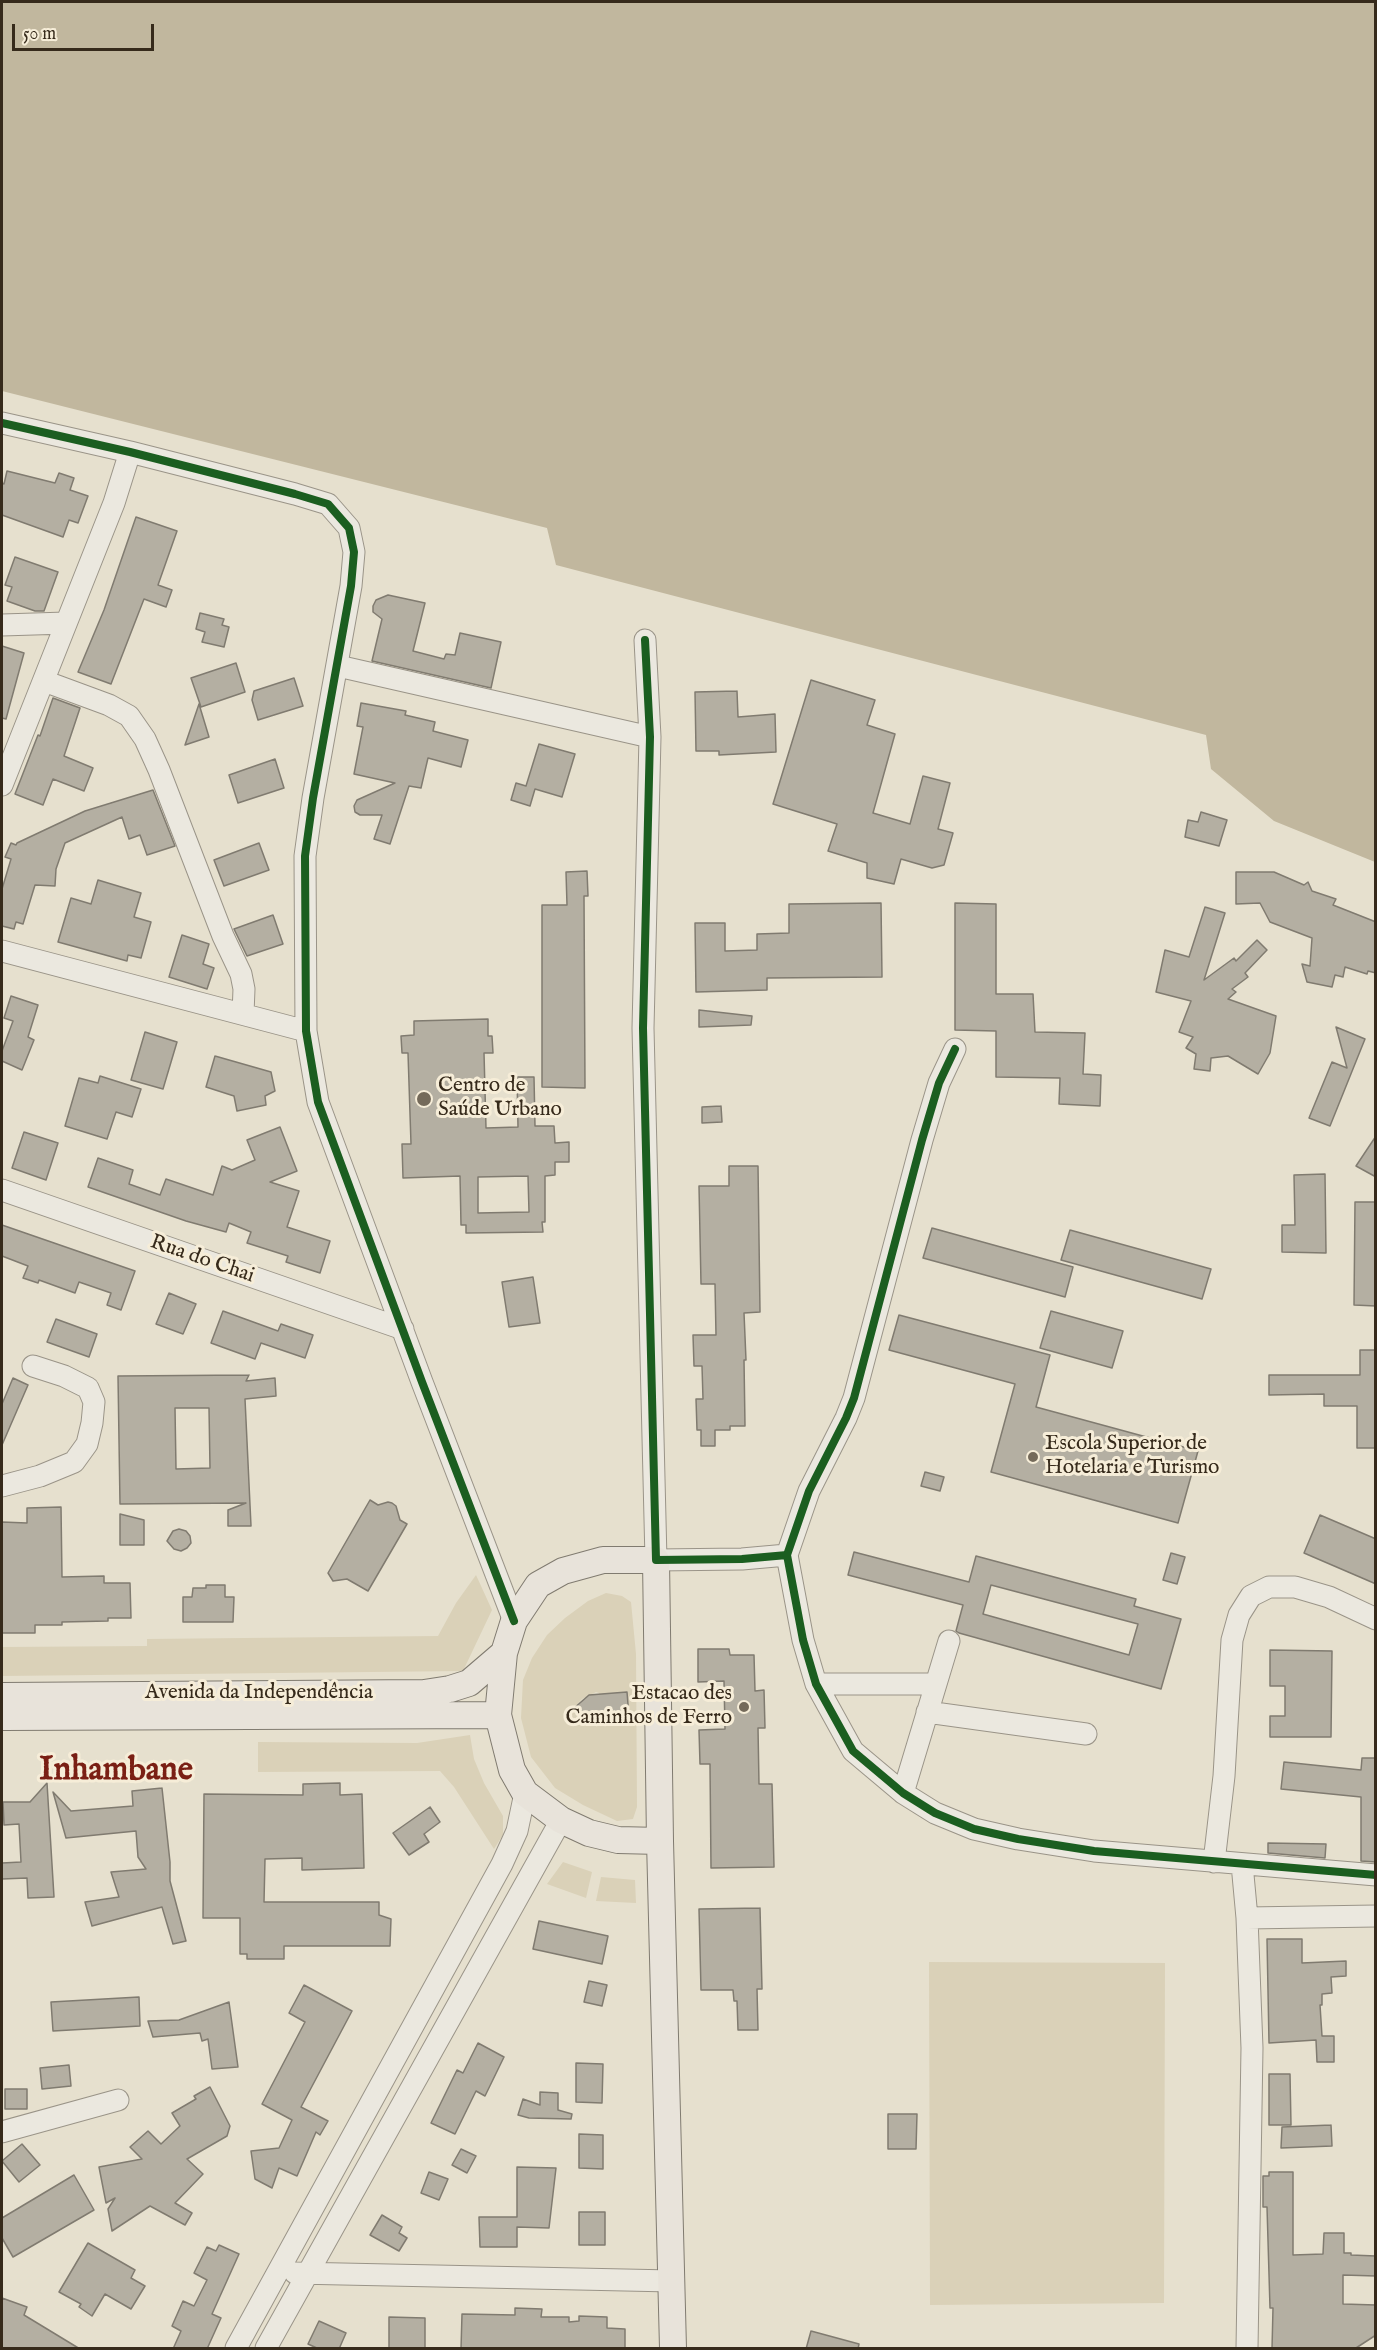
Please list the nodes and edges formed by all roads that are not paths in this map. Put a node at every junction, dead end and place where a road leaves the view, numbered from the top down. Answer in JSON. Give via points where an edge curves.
{"nodes":[{"id":1,"x":2,"y":423,"type":"edge"},
{"id":2,"x":130,"y":452,"type":"junction"},
{"id":3,"x":66,"y":622,"type":"junction"},
{"id":4,"x":2,"y":626,"type":"edge"},
{"id":5,"x":645,"y":640,"type":"dead end"},
{"id":6,"x":338,"y":666,"type":"junction"},
{"id":7,"x":44,"y":681,"type":"junction"},
{"id":8,"x":650,"y":737,"type":"junction"},
{"id":9,"x":2,"y":785,"type":"edge"},
{"id":10,"x":2,"y":951,"type":"edge"},
{"id":11,"x":243,"y":1014,"type":"junction"},
{"id":12,"x":306,"y":1031,"type":"junction"},
{"id":13,"x":955,"y":1049,"type":"dead end"},
{"id":14,"x":2,"y":1190,"type":"edge"},
{"id":15,"x":403,"y":1329,"type":"junction"},
{"id":16,"x":33,"y":1366,"type":"dead end"},
{"id":17,"x":2,"y":1486,"type":"edge"},
{"id":18,"x":787,"y":1555,"type":"junction"},
{"id":19,"x":656,"y":1560,"type":"junction"},
{"id":20,"x":1376,"y":1619,"type":"edge"},
{"id":21,"x":514,"y":1621,"type":"junction"},
{"id":22,"x":949,"y":1641,"type":"dead end"},
{"id":23,"x":504,"y":1653,"type":"junction"},
{"id":24,"x":816,"y":1684,"type":"junction"},
{"id":25,"x":936,"y":1684,"type":"junction"},
{"id":26,"x":2,"y":1696,"type":"edge"},
{"id":27,"x":927,"y":1712,"type":"junction"},
{"id":28,"x":498,"y":1715,"type":"junction"},
{"id":29,"x":2,"y":1717,"type":"edge"},
{"id":30,"x":1086,"y":1734,"type":"dead end"},
{"id":31,"x":525,"y":1793,"type":"junction"},
{"id":32,"x":903,"y":1793,"type":"junction"},
{"id":33,"x":561,"y":1820,"type":"junction"},
{"id":34,"x":660,"y":1841,"type":"junction"},
{"id":35,"x":1214,"y":1862,"type":"junction"},
{"id":36,"x":1242,"y":1864,"type":"junction"},
{"id":37,"x":1376,"y":1875,"type":"edge"},
{"id":38,"x":1376,"y":1916,"type":"edge"},
{"id":39,"x":1247,"y":1918,"type":"junction"},
{"id":40,"x":118,"y":2100,"type":"dead end"},
{"id":41,"x":2,"y":2132,"type":"edge"},
{"id":42,"x":277,"y":2273,"type":"junction"},
{"id":43,"x":308,"y":2274,"type":"junction"},
{"id":44,"x":672,"y":2281,"type":"junction"},
{"id":45,"x":236,"y":2349,"type":"edge"},
{"id":46,"x":266,"y":2349,"type":"edge"},
{"id":47,"x":673,"y":2349,"type":"edge"},
{"id":48,"x":1247,"y":2349,"type":"edge"}],
"edges":[{"from":1,"to":2,"type":"street"},
{"from":2,"to":3,"type":"street"},
{"from":2,"to":6,"type":"street","via":[[328,504],[349,528],[354,552]]},
{"from":3,"to":4,"type":"street"},
{"from":3,"to":7,"type":"street"},
{"from":5,"to":8,"type":"street"},
{"from":6,"to":8,"type":"street"},
{"from":6,"to":12,"type":"street","via":[[305,856]]},
{"from":7,"to":9,"type":"street"},
{"from":7,"to":11,"type":"street","via":[[129,716],[145,739],[241,974]]},
{"from":8,"to":19,"type":"street","via":[[643,1028]]},
{"from":10,"to":11,"type":"street"},
{"from":11,"to":12,"type":"street"},
{"from":12,"to":15,"type":"street","via":[[318,1102]]},
{"from":13,"to":18,"type":"street","via":[[939,1083],[922,1140],[854,1398],[809,1491]]},
{"from":14,"to":15,"type":"street","name":"Rua do Chai"},
{"from":15,"to":21,"type":"street"},
{"from":16,"to":17,"type":"street","via":[[88,1388],[94,1402],[87,1444],[74,1462]]},
{"from":18,"to":19,"type":"street"},
{"from":18,"to":24,"type":"street","via":[[803,1640]]},
{"from":19,"to":21,"type":"main road","via":[[603,1560],[563,1571],[538,1585]]},
{"from":19,"to":34,"type":"main road"},
{"from":20,"to":35,"type":"street","via":[[1329,1597],[1295,1587],[1269,1587],[1251,1596],[1239,1615],[1232,1640],[1224,1776]]},
{"from":21,"to":23,"type":"main road"},
{"from":22,"to":25,"type":"street"},
{"from":23,"to":26,"type":"main road","name":"Avenida da Independência","via":[[470,1683],[424,1693]]},
{"from":23,"to":28,"type":"main road"},
{"from":24,"to":25,"type":"street"},
{"from":24,"to":32,"type":"street","via":[[853,1751]]},
{"from":25,"to":27,"type":"street"},
{"from":27,"to":30,"type":"street"},
{"from":27,"to":32,"type":"street"},
{"from":28,"to":29,"type":"main road","name":"Avenida da Independência"},
{"from":28,"to":31,"type":"main road","via":[[512,1770]]},
{"from":31,"to":33,"type":"main road"},
{"from":31,"to":42,"type":"street","via":[[517,1831],[502,1864]]},
{"from":32,"to":35,"type":"street","via":[[935,1813],[974,1829],[1018,1839],[1094,1851]]},
{"from":33,"to":34,"type":"main road","via":[[589,1833]]},
{"from":33,"to":43,"type":"street"},
{"from":34,"to":44,"type":"main road"},
{"from":35,"to":36,"type":"street"},
{"from":36,"to":37,"type":"street"},
{"from":36,"to":39,"type":"street"},
{"from":38,"to":39,"type":"street"},
{"from":39,"to":48,"type":"street","via":[[1251,2048]]},
{"from":40,"to":41,"type":"street"},
{"from":42,"to":43,"type":"street"},
{"from":42,"to":45,"type":"street"},
{"from":43,"to":44,"type":"street"},
{"from":43,"to":46,"type":"street"},
{"from":44,"to":47,"type":"main road"}]}
